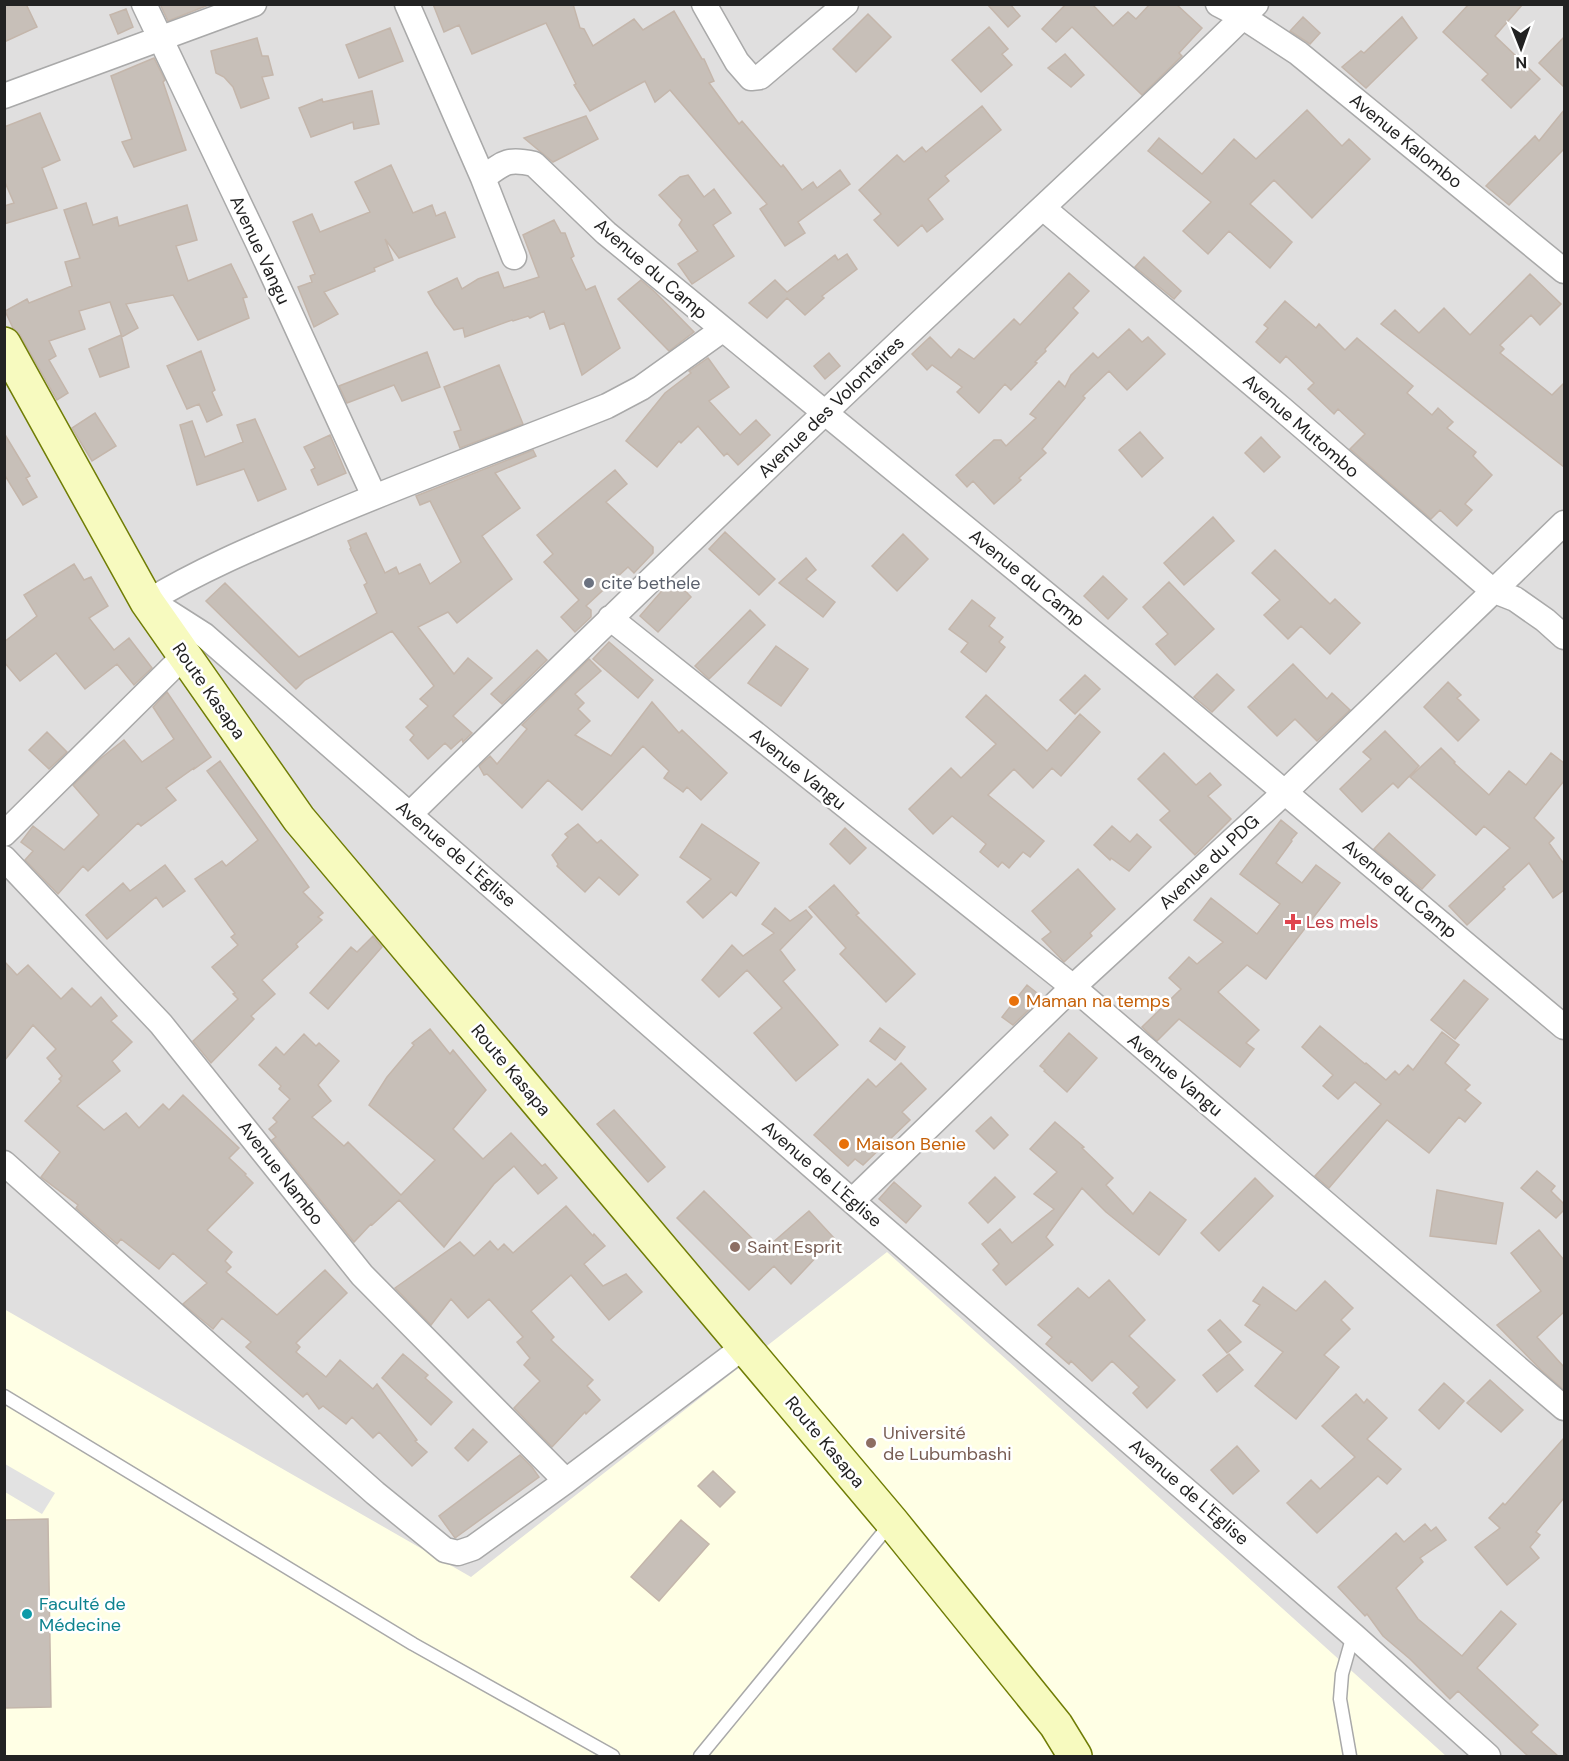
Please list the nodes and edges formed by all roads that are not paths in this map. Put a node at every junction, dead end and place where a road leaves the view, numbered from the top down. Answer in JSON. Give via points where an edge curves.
{"nodes":[{"id":1,"x":144,"y":4,"type":"edge"},
{"id":2,"x":254,"y":4,"type":"edge"},
{"id":3,"x":407,"y":4,"type":"edge"},
{"id":4,"x":704,"y":4,"type":"edge"},
{"id":5,"x":846,"y":4,"type":"edge"},
{"id":6,"x":1218,"y":4,"type":"edge"},
{"id":7,"x":1249,"y":11,"type":"edge"},
{"id":8,"x":161,"y":39,"type":"junction"},
{"id":9,"x":4,"y":96,"type":"edge"},
{"id":10,"x":483,"y":178,"type":"junction"},
{"id":11,"x":1043,"y":208,"type":"junction"},
{"id":12,"x":513,"y":257,"type":"dead end"},
{"id":13,"x":1564,"y":271,"type":"edge"},
{"id":14,"x":722,"y":330,"type":"junction"},
{"id":15,"x":4,"y":344,"type":"edge"},
{"id":16,"x":826,"y":412,"type":"junction"},
{"id":17,"x":374,"y":496,"type":"junction"},
{"id":18,"x":1564,"y":523,"type":"edge"},
{"id":19,"x":1492,"y":590,"type":"junction"},
{"id":20,"x":147,"y":603,"type":"junction"},
{"id":21,"x":609,"y":618,"type":"junction"},
{"id":22,"x":1564,"y":637,"type":"edge"},
{"id":23,"x":184,"y":656,"type":"junction"},
{"id":24,"x":1284,"y":793,"type":"junction"},
{"id":25,"x":410,"y":814,"type":"junction"},
{"id":26,"x":4,"y":834,"type":"edge"},
{"id":27,"x":4,"y":858,"type":"edge"},
{"id":28,"x":1073,"y":987,"type":"junction"},
{"id":29,"x":1564,"y":1028,"type":"edge"},
{"id":30,"x":4,"y":1163,"type":"edge"},
{"id":31,"x":852,"y":1201,"type":"junction"},
{"id":32,"x":745,"y":1347,"type":"junction"},
{"id":33,"x":4,"y":1396,"type":"edge"},
{"id":34,"x":1564,"y":1408,"type":"edge"},
{"id":35,"x":566,"y":1481,"type":"junction"},
{"id":36,"x":892,"y":1522,"type":"junction"},
{"id":37,"x":1353,"y":1635,"type":"junction"},
{"id":38,"x":613,"y":1756,"type":"edge"},
{"id":39,"x":700,"y":1756,"type":"edge"},
{"id":40,"x":1075,"y":1756,"type":"edge"},
{"id":41,"x":1350,"y":1756,"type":"edge"},
{"id":42,"x":1488,"y":1756,"type":"edge"}],
"edges":[{"from":1,"to":8,"type":"street","name":"Avenue Vangu"},
{"from":2,"to":8,"type":"street"},
{"from":3,"to":10,"type":"street"},
{"from":4,"to":5,"type":"street","via":[[751,78],[765,73]]},
{"from":6,"to":7,"type":"street","name":"Avenue Kalombo"},
{"from":7,"to":11,"type":"street","name":"Avenue des Volontaires"},
{"from":7,"to":13,"type":"street","name":"Avenue Kalombo"},
{"from":8,"to":9,"type":"street"},
{"from":8,"to":17,"type":"street","name":"Avenue Vangu"},
{"from":10,"to":12,"type":"street"},
{"from":10,"to":14,"type":"street","name":"Avenue du Camp","via":[[502,163],[518,160],[534,164],[606,233]]},
{"from":11,"to":16,"type":"street","name":"Avenue des Volontaires"},
{"from":11,"to":19,"type":"street","name":"Avenue Mutombo"},
{"from":14,"to":16,"type":"street","name":"Avenue du Camp"},
{"from":14,"to":17,"type":"street","via":[[641,388],[607,406]]},
{"from":15,"to":20,"type":"main road","name":"Route Kasapa"},
{"from":16,"to":21,"type":"street","name":"Avenue des Volontaires"},
{"from":16,"to":24,"type":"street","name":"Avenue du Camp"},
{"from":17,"to":20,"type":"street","via":[[216,564]]},
{"from":18,"to":19,"type":"street","name":"Avenue du PDG"},
{"from":19,"to":22,"type":"street","name":"Avenue Mutombo","via":[[1515,599]]},
{"from":19,"to":24,"type":"street","name":"Avenue du PDG"},
{"from":20,"to":23,"type":"main road","name":"Route Kasapa"},
{"from":20,"to":25,"type":"street","name":"Avenue de L'Eglise","via":[[204,635]]},
{"from":21,"to":25,"type":"street","name":"Avenue des Volontaires"},
{"from":21,"to":28,"type":"street","name":"Avenue Vangu"},
{"from":23,"to":26,"type":"street"},
{"from":23,"to":32,"type":"main road","name":"Route Kasapa","via":[[299,819]]},
{"from":24,"to":28,"type":"street","name":"Avenue du PDG"},
{"from":24,"to":29,"type":"street","name":"Avenue du Camp"},
{"from":25,"to":31,"type":"street","name":"Avenue de L'Eglise"},
{"from":27,"to":35,"type":"street","name":"Avenue Nambo","via":[[161,1024],[362,1275]]},
{"from":28,"to":31,"type":"street","name":"Avenue du PDG"},
{"from":28,"to":34,"type":"street","name":"Avenue Vangu"},
{"from":30,"to":35,"type":"street","via":[[375,1493],[445,1550],[458,1553],[473,1548]]},
{"from":31,"to":37,"type":"street","name":"Avenue de L'Eglise"},
{"from":32,"to":35,"type":"street"},
{"from":32,"to":36,"type":"main road","name":"Route Kasapa"},
{"from":33,"to":38,"type":"lane","via":[[413,1644]]},
{"from":36,"to":39,"type":"lane"},
{"from":36,"to":40,"type":"main road","name":"Route Kasapa","via":[[1056,1725]]},
{"from":37,"to":41,"type":"lane","via":[[1342,1674],[1340,1699]]},
{"from":37,"to":42,"type":"street","name":"Avenue de L'Eglise"}]}
